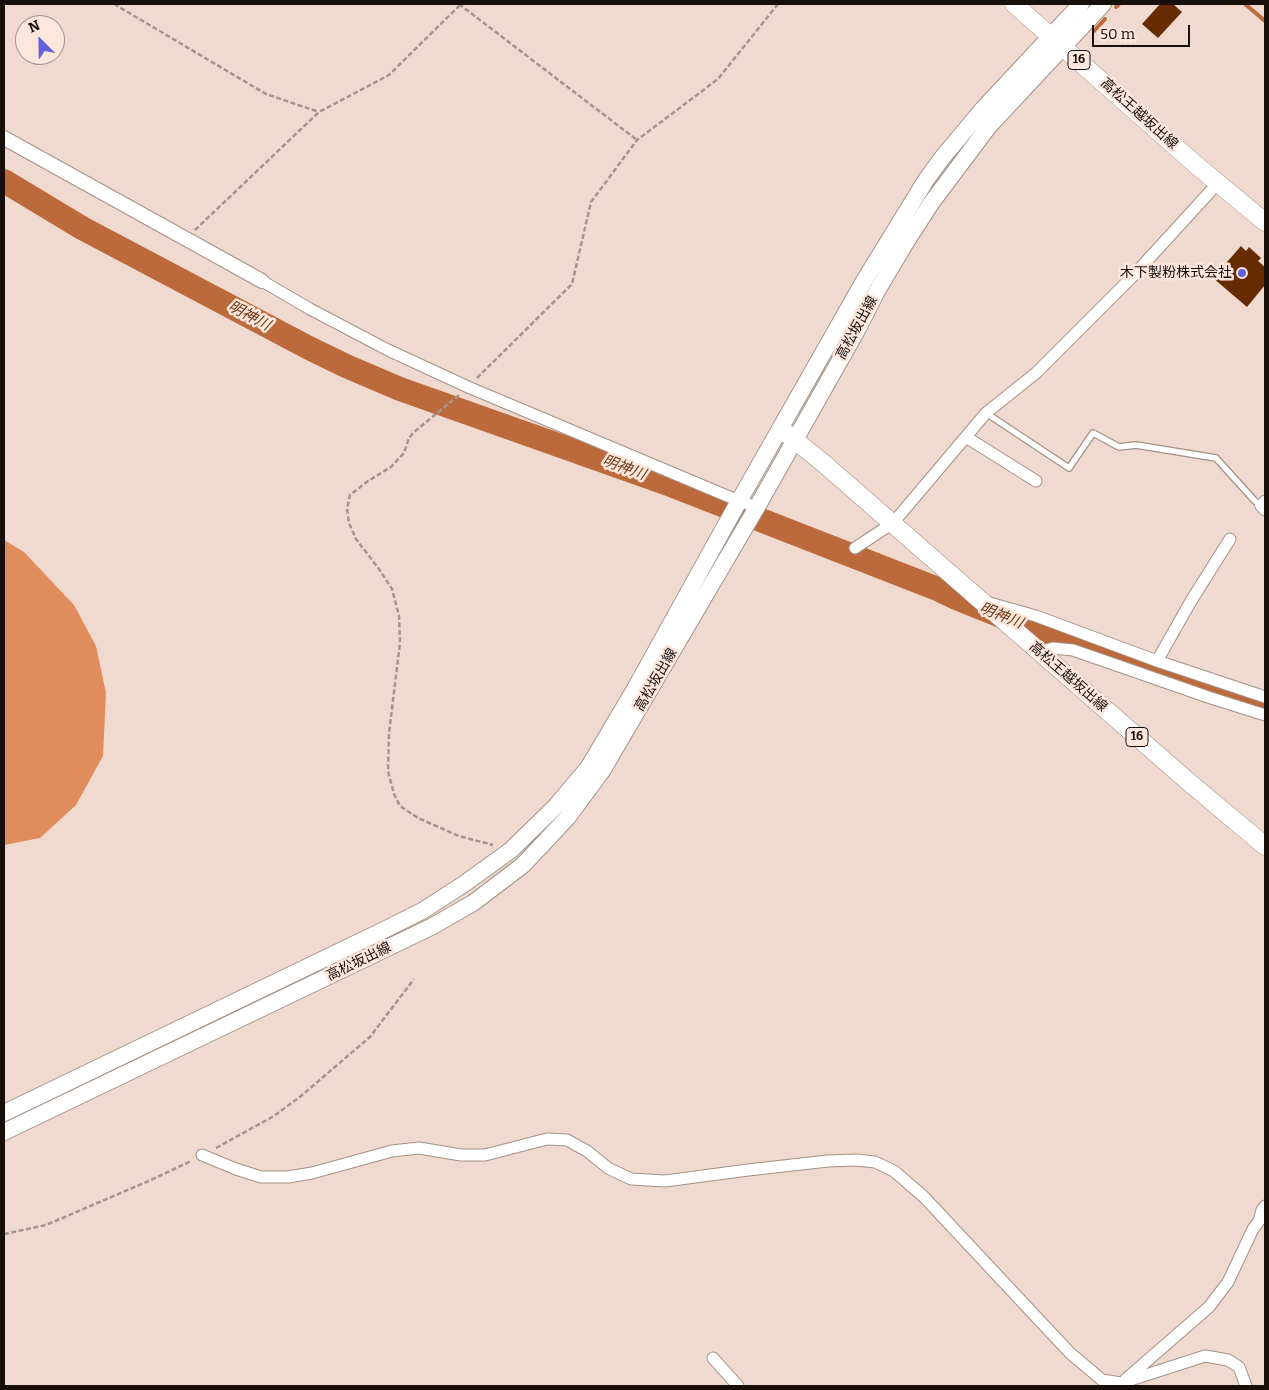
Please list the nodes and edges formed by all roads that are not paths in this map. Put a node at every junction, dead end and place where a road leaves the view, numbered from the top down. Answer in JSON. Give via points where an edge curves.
{"nodes":[{"id":1,"x":1014,"y":4,"type":"edge"},
{"id":2,"x":1081,"y":4,"type":"edge"},
{"id":3,"x":1103,"y":4,"type":"edge"},
{"id":4,"x":1057,"y":41,"type":"junction"},
{"id":5,"x":4,"y":138,"type":"edge"},
{"id":6,"x":1218,"y":184,"type":"junction"},
{"id":7,"x":1265,"y":222,"type":"edge"},
{"id":8,"x":262,"y":281,"type":"joint"},
{"id":9,"x":986,"y":413,"type":"junction"},
{"id":10,"x":788,"y":434,"type":"junction"},
{"id":11,"x":966,"y":437,"type":"junction"},
{"id":12,"x":1020,"y":486,"type":"dead end"},
{"id":13,"x":736,"y":506,"type":"junction"},
{"id":14,"x":1264,"y":506,"type":"edge"},
{"id":15,"x":753,"y":512,"type":"junction"},
{"id":16,"x":893,"y":523,"type":"junction"},
{"id":17,"x":1230,"y":539,"type":"dead end"},
{"id":18,"x":855,"y":548,"type":"dead end"},
{"id":19,"x":982,"y":601,"type":"junction"},
{"id":20,"x":1040,"y":652,"type":"junction"},
{"id":21,"x":1157,"y":661,"type":"junction"},
{"id":22,"x":1265,"y":697,"type":"edge"},
{"id":23,"x":1265,"y":715,"type":"edge"},
{"id":24,"x":1265,"y":846,"type":"edge"},
{"id":25,"x":4,"y":1113,"type":"edge"},
{"id":26,"x":4,"y":1132,"type":"edge"},
{"id":27,"x":202,"y":1155,"type":"road end"},
{"id":28,"x":1265,"y":1206,"type":"edge"},
{"id":29,"x":714,"y":1358,"type":"dead end"},
{"id":30,"x":1122,"y":1383,"type":"junction"},
{"id":31,"x":738,"y":1386,"type":"edge"},
{"id":32,"x":1246,"y":1386,"type":"edge"}],
"edges":[{"from":1,"to":4,"type":"main road","name":"高松王越坂出線","number":"16"},
{"from":2,"to":4,"type":"main road","name":"高松坂出線"},
{"from":3,"to":4,"type":"main road","name":"高松坂出線"},
{"from":4,"to":6,"type":"main road","name":"高松王越坂出線","number":"16"},
{"from":4,"to":10,"type":"main road","name":"高松坂出線","via":[[983,109],[926,180],[864,281]]},
{"from":5,"to":8,"type":"street"},
{"from":6,"to":7,"type":"main road","name":"高松王越坂出線","number":"16"},
{"from":6,"to":9,"type":"street","via":[[1133,276],[1036,373]]},
{"from":8,"to":13,"type":"street","via":[[388,350]]},
{"from":9,"to":11,"type":"street"},
{"from":9,"to":14,"type":"lane","via":[[1069,468],[1093,433],[1119,447],[1136,445],[1216,458],[1254,500]]},
{"from":10,"to":13,"type":"main road","name":"高松坂出線"},
{"from":10,"to":15,"type":"main road","name":"高松坂出線"},
{"from":10,"to":16,"type":"main road","name":"高松王越坂出線","number":"16"},
{"from":11,"to":12,"type":"street","via":[[1031,478]]},
{"from":11,"to":16,"type":"street"},
{"from":13,"to":15,"type":"street"},
{"from":13,"to":25,"type":"main road","name":"高松坂出線","via":[[588,768],[556,806],[511,850],[422,911]]},
{"from":15,"to":26,"type":"main road","name":"高松坂出線","via":[[602,770],[568,817],[523,865],[473,903],[430,927]]},
{"from":16,"to":18,"type":"street"},
{"from":16,"to":19,"type":"main road","name":"高松王越坂出線","number":"16"},
{"from":17,"to":21,"type":"street"},
{"from":19,"to":20,"type":"main road","name":"高松王越坂出線","number":"16"},
{"from":19,"to":21,"type":"street","via":[[1036,616]]},
{"from":20,"to":23,"type":"street","via":[[1053,648],[1074,650]]},
{"from":20,"to":24,"type":"main road","name":"高松王越坂出線","number":"16"},
{"from":21,"to":22,"type":"street"},
{"from":27,"to":30,"type":"street","via":[[261,1177],[312,1173],[392,1150],[419,1148],[461,1155],[485,1155],[547,1139],[567,1140],[608,1168],[631,1178],[665,1181],[828,1161],[875,1162],[894,1171],[924,1197],[1070,1353],[1102,1380]]},
{"from":28,"to":30,"type":"street","via":[[1228,1282],[1210,1307]]},
{"from":29,"to":31,"type":"street"},
{"from":30,"to":32,"type":"street","via":[[1205,1356],[1228,1360],[1239,1367]]}]}
